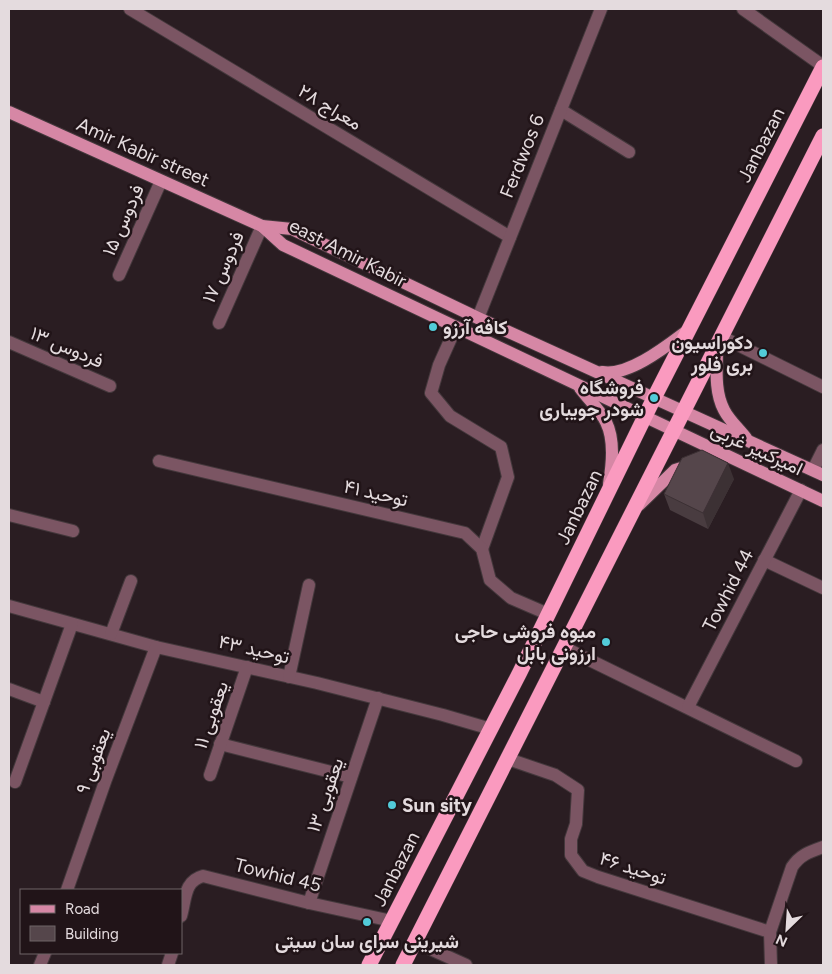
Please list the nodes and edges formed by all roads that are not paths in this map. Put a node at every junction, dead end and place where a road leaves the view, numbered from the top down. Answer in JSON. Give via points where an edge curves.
{"nodes":[{"id":1,"x":130,"y":9,"type":"edge"},
{"id":2,"x":601,"y":9,"type":"edge"},
{"id":3,"x":744,"y":9,"type":"edge"},
{"id":4,"x":823,"y":66,"type":"edge"},
{"id":5,"x":561,"y":110,"type":"junction"},
{"id":6,"x":9,"y":112,"type":"edge"},
{"id":7,"x":823,"y":136,"type":"edge"},
{"id":8,"x":629,"y":152,"type":"dead end"},
{"id":9,"x":819,"y":156,"type":"edge"},
{"id":10,"x":161,"y":181,"type":"junction"},
{"id":11,"x":262,"y":226,"type":"junction"},
{"id":12,"x":510,"y":236,"type":"junction"},
{"id":13,"x":119,"y":275,"type":"dead end"},
{"id":14,"x":478,"y":318,"type":"junction"},
{"id":15,"x":219,"y":322,"type":"dead end"},
{"id":16,"x":456,"y":327,"type":"junction"},
{"id":17,"x":690,"y":330,"type":"junction"},
{"id":18,"x":9,"y":342,"type":"edge"},
{"id":19,"x":720,"y":342,"type":"junction"},
{"id":20,"x":592,"y":370,"type":"junction"},
{"id":21,"x":110,"y":386,"type":"dead end"},
{"id":22,"x":579,"y":386,"type":"junction"},
{"id":23,"x":823,"y":387,"type":"edge"},
{"id":24,"x":654,"y":398,"type":"junction"},
{"id":25,"x":684,"y":412,"type":"junction"},
{"id":26,"x":645,"y":417,"type":"junction"},
{"id":27,"x":675,"y":431,"type":"junction"},
{"id":28,"x":747,"y":440,"type":"junction"},
{"id":29,"x":823,"y":450,"type":"edge"},
{"id":30,"x":736,"y":459,"type":"junction"},
{"id":31,"x":160,"y":461,"type":"dead end"},
{"id":32,"x":818,"y":472,"type":"edge"},
{"id":33,"x":801,"y":490,"type":"junction"},
{"id":34,"x":607,"y":496,"type":"junction"},
{"id":35,"x":823,"y":501,"type":"edge"},
{"id":36,"x":635,"y":509,"type":"junction"},
{"id":37,"x":9,"y":515,"type":"edge"},
{"id":38,"x":74,"y":531,"type":"dead end"},
{"id":39,"x":482,"y":549,"type":"junction"},
{"id":40,"x":764,"y":560,"type":"junction"},
{"id":41,"x":131,"y":581,"type":"dead end"},
{"id":42,"x":310,"y":586,"type":"dead end"},
{"id":43,"x":823,"y":588,"type":"edge"},
{"id":44,"x":9,"y":606,"type":"edge"},
{"id":45,"x":548,"y":614,"type":"junction"},
{"id":46,"x":72,"y":624,"type":"junction"},
{"id":47,"x":111,"y":634,"type":"junction"},
{"id":48,"x":156,"y":646,"type":"junction"},
{"id":49,"x":565,"y":648,"type":"junction"},
{"id":50,"x":247,"y":667,"type":"junction"},
{"id":51,"x":289,"y":676,"type":"junction"},
{"id":52,"x":9,"y":689,"type":"edge"},
{"id":53,"x":378,"y":698,"type":"junction"},
{"id":54,"x":44,"y":702,"type":"junction"},
{"id":55,"x":688,"y":707,"type":"junction"},
{"id":56,"x":490,"y":729,"type":"junction"},
{"id":57,"x":220,"y":744,"type":"junction"},
{"id":58,"x":508,"y":759,"type":"junction"},
{"id":59,"x":796,"y":761,"type":"dead end"},
{"id":60,"x":210,"y":775,"type":"dead end"},
{"id":61,"x":351,"y":777,"type":"junction"},
{"id":62,"x":15,"y":782,"type":"dead end"},
{"id":63,"x":823,"y":848,"type":"edge"},
{"id":64,"x":67,"y":889,"type":"edge"},
{"id":65,"x":309,"y":903,"type":"junction"},
{"id":66,"x":182,"y":912,"type":"edge"},
{"id":67,"x":392,"y":921,"type":"junction"},
{"id":68,"x":770,"y":932,"type":"junction"},
{"id":69,"x":415,"y":942,"type":"junction"},
{"id":70,"x":369,"y":965,"type":"edge"},
{"id":71,"x":403,"y":965,"type":"edge"},
{"id":72,"x":466,"y":965,"type":"edge"},
{"id":73,"x":771,"y":965,"type":"edge"}],
"edges":[{"from":1,"to":12,"type":"street","name":"معراج ۲۸"},
{"from":2,"to":5,"type":"street","name":"Ferdwos 6"},
{"from":3,"to":4,"type":"street"},
{"from":4,"to":17,"type":"highway","name":"Janbazan"},
{"from":5,"to":8,"type":"street"},
{"from":5,"to":12,"type":"street","name":"Ferdwos 6"},
{"from":6,"to":10,"type":"main road","name":"Amir Kabir street"},
{"from":7,"to":9,"type":"highway"},
{"from":9,"to":19,"type":"highway"},
{"from":10,"to":11,"type":"main road","name":"Amir Kabir street"},
{"from":10,"to":13,"type":"street","name":"فردوس ۱۵"},
{"from":11,"to":14,"type":"main road","name":"east Amir Kabir","via":[[292,230]]},
{"from":11,"to":15,"type":"street","name":"فردوس ۱۷"},
{"from":11,"to":16,"type":"main road","name":"east Amir Kabir","via":[[283,245]]},
{"from":12,"to":14,"type":"street","name":"Ferdwos 6"},
{"from":14,"to":20,"type":"main road","name":"east Amir Kabir"},
{"from":16,"to":22,"type":"main road","name":"east Amir Kabir"},
{"from":16,"to":39,"type":"street","via":[[431,393],[450,416],[501,447],[508,477]]},
{"from":17,"to":20,"type":"main road","via":[[660,352],[621,371]]},
{"from":17,"to":24,"type":"highway","name":"Janbazan"},
{"from":18,"to":21,"type":"street","name":"فردوس ۱۳"},
{"from":19,"to":23,"type":"street"},
{"from":19,"to":25,"type":"highway"},
{"from":19,"to":28,"type":"main road","via":[[716,377],[720,397],[724,410]]},
{"from":20,"to":24,"type":"main road","name":"east Amir Kabir"},
{"from":22,"to":26,"type":"main road","name":"east Amir Kabir"},
{"from":22,"to":34,"type":"main road","via":[[606,423],[612,466]]},
{"from":24,"to":25,"type":"main road","name":"east Amir Kabir"},
{"from":24,"to":26,"type":"highway","name":"Janbazan"},
{"from":25,"to":27,"type":"highway"},
{"from":25,"to":28,"type":"main road","name":"امیرکبیر غربی"},
{"from":26,"to":27,"type":"main road","name":"east Amir Kabir"},
{"from":26,"to":34,"type":"highway","name":"Janbazan"},
{"from":27,"to":30,"type":"main road","name":"امیرکبیر غربی"},
{"from":27,"to":36,"type":"highway"},
{"from":28,"to":32,"type":"main road","name":"امیرکبیر غربی"},
{"from":29,"to":32,"type":"street"},
{"from":30,"to":33,"type":"main road","name":"امیرکبیر غربی"},
{"from":30,"to":36,"type":"main road","via":[[714,457],[675,470]]},
{"from":31,"to":39,"type":"street","name":"توحید ۴۱","via":[[465,533]]},
{"from":33,"to":35,"type":"main road","name":"امیرکبیر غربی"},
{"from":33,"to":40,"type":"street","name":"Towhid 44"},
{"from":34,"to":45,"type":"highway","name":"Janbazan"},
{"from":36,"to":49,"type":"highway"},
{"from":37,"to":38,"type":"street"},
{"from":39,"to":45,"type":"street","via":[[490,580],[511,598]]},
{"from":40,"to":43,"type":"street"},
{"from":40,"to":55,"type":"street","name":"Towhid 44"},
{"from":41,"to":47,"type":"street"},
{"from":42,"to":51,"type":"street"},
{"from":44,"to":46,"type":"street","name":"توحید ۴۳"},
{"from":45,"to":56,"type":"highway","name":"Janbazan"},
{"from":46,"to":47,"type":"street","name":"توحید ۴۳"},
{"from":46,"to":54,"type":"street"},
{"from":47,"to":48,"type":"street","name":"توحید ۴۳"},
{"from":48,"to":50,"type":"street","name":"توحید ۴۳"},
{"from":48,"to":64,"type":"street","name":"یعقوبی ۹"},
{"from":49,"to":55,"type":"street"},
{"from":49,"to":58,"type":"highway"},
{"from":50,"to":51,"type":"street","name":"توحید ۴۳"},
{"from":50,"to":57,"type":"street","name":"یعقوبی ۱۱"},
{"from":51,"to":53,"type":"street","name":"توحید ۴۳"},
{"from":52,"to":54,"type":"street"},
{"from":53,"to":56,"type":"street","name":"توحید ۴۳"},
{"from":53,"to":61,"type":"street","name":"یعقوبی ۱۳"},
{"from":54,"to":62,"type":"street"},
{"from":55,"to":59,"type":"street"},
{"from":56,"to":67,"type":"highway","name":"Janbazan"},
{"from":57,"to":60,"type":"street","name":"یعقوبی ۱۱"},
{"from":57,"to":61,"type":"street"},
{"from":58,"to":68,"type":"street","name":"توحید ۴۶","via":[[555,775],[578,790],[571,855],[582,871]]},
{"from":58,"to":69,"type":"highway"},
{"from":61,"to":65,"type":"street","name":"یعقوبی ۱۳"},
{"from":63,"to":68,"type":"street","via":[[806,853],[792,867]]},
{"from":65,"to":66,"type":"street","name":"Towhid 45","via":[[203,876],[194,878],[189,884]]},
{"from":65,"to":67,"type":"street","name":"Towhid 45"},
{"from":67,"to":70,"type":"highway","name":"Janbazan"},
{"from":68,"to":73,"type":"street"},
{"from":69,"to":71,"type":"highway"},
{"from":69,"to":72,"type":"street"}]}
